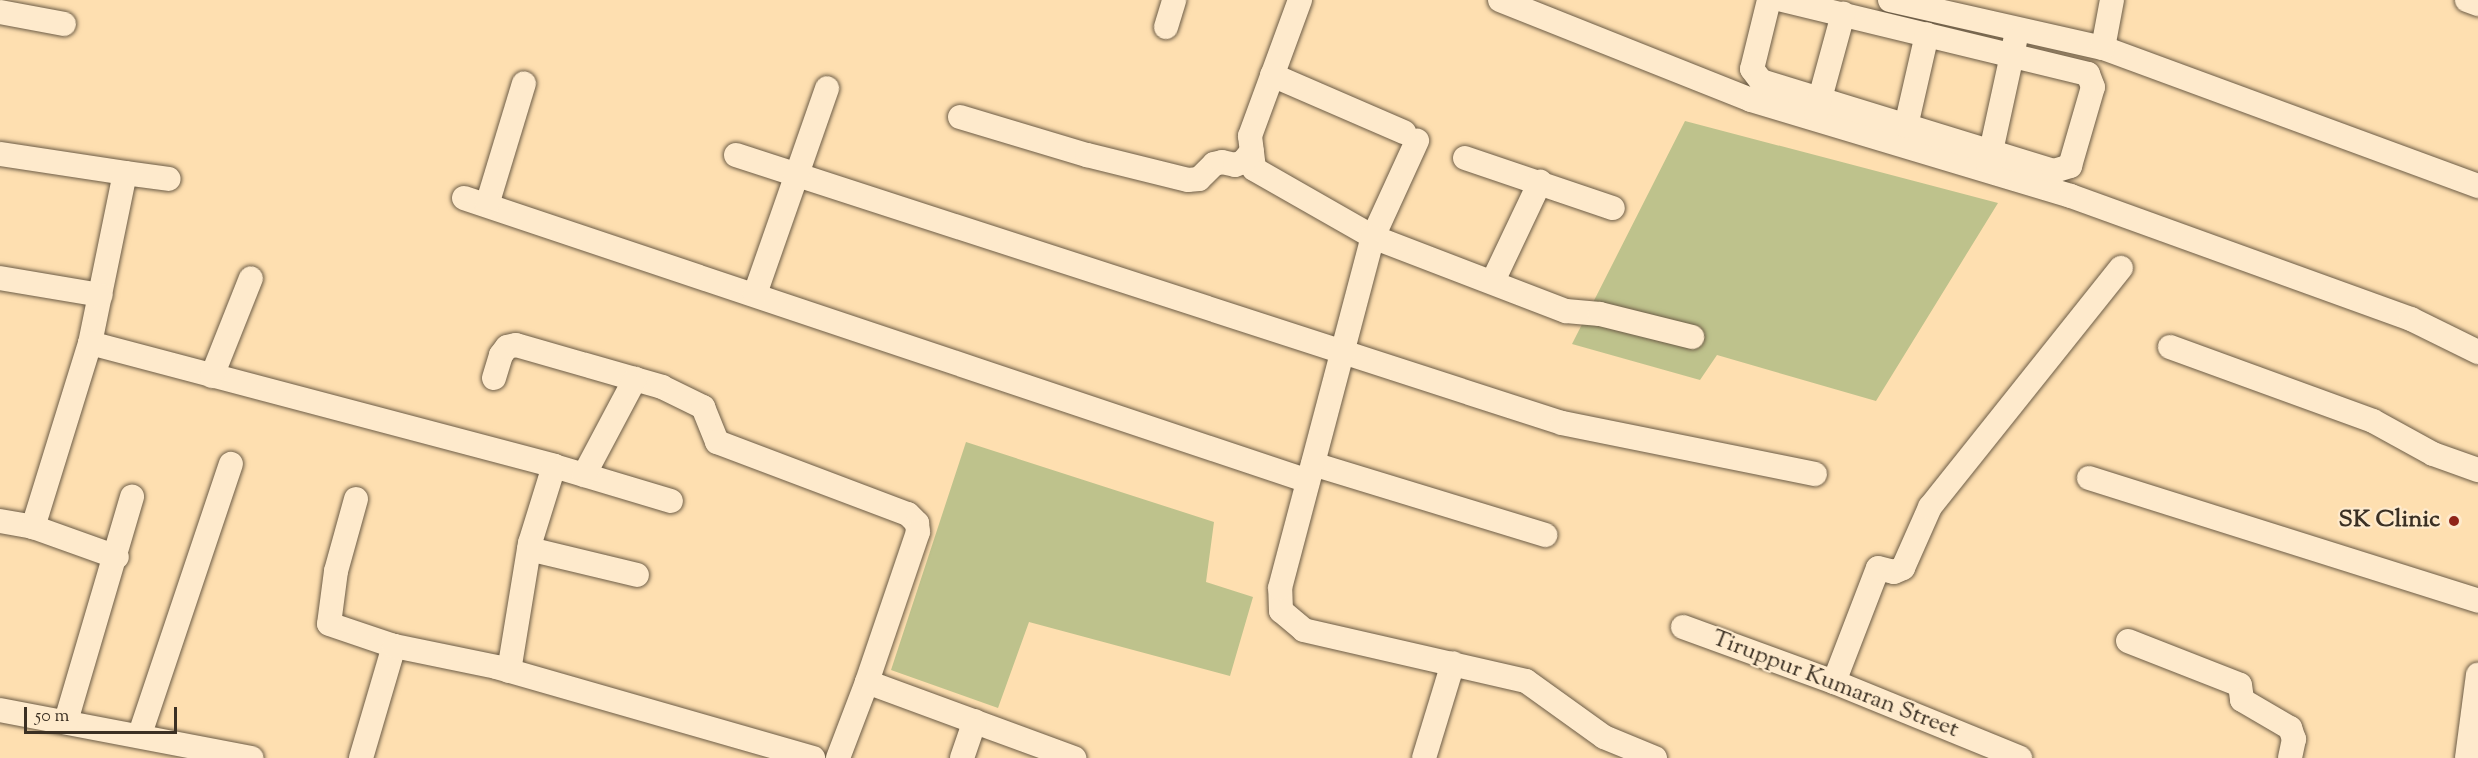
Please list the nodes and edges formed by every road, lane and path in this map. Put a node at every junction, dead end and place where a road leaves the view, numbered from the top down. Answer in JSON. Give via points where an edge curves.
{"nodes":[{"id":1,"x":1174,"y":0,"type":"edge"},
{"id":2,"x":1300,"y":0,"type":"edge"},
{"id":3,"x":1500,"y":0,"type":"edge"},
{"id":4,"x":1768,"y":0,"type":"edge"},
{"id":5,"x":1781,"y":0,"type":"edge"},
{"id":6,"x":1890,"y":0,"type":"edge"},
{"id":7,"x":2112,"y":0,"type":"edge"},
{"id":8,"x":2467,"y":0,"type":"edge"},
{"id":9,"x":2478,"y":4,"type":"edge"},
{"id":10,"x":0,"y":12,"type":"edge"},
{"id":11,"x":1843,"y":14,"type":"junction"},
{"id":12,"x":64,"y":24,"type":"dead end"},
{"id":13,"x":1166,"y":27,"type":"dead end"},
{"id":14,"x":2017,"y":30,"type":"junction"},
{"id":15,"x":1927,"y":34,"type":"junction"},
{"id":16,"x":2103,"y":48,"type":"junction"},
{"id":17,"x":2013,"y":56,"type":"junction"},
{"id":18,"x":1272,"y":75,"type":"junction"},
{"id":19,"x":524,"y":83,"type":"dead end"},
{"id":20,"x":827,"y":88,"type":"dead end"},
{"id":21,"x":1818,"y":109,"type":"junction"},
{"id":22,"x":960,"y":117,"type":"dead end"},
{"id":23,"x":1906,"y":126,"type":"junction"},
{"id":24,"x":1252,"y":151,"type":"junction"},
{"id":25,"x":0,"y":153,"type":"edge"},
{"id":26,"x":736,"y":155,"type":"dead end"},
{"id":27,"x":1465,"y":158,"type":"dead end"},
{"id":28,"x":1989,"y":161,"type":"junction"},
{"id":29,"x":125,"y":173,"type":"junction"},
{"id":30,"x":799,"y":176,"type":"junction"},
{"id":31,"x":169,"y":179,"type":"dead end"},
{"id":32,"x":1540,"y":182,"type":"junction"},
{"id":33,"x":2478,"y":186,"type":"edge"},
{"id":34,"x":464,"y":198,"type":"dead end"},
{"id":35,"x":487,"y":205,"type":"junction"},
{"id":36,"x":1613,"y":208,"type":"dead end"},
{"id":37,"x":1373,"y":237,"type":"junction"},
{"id":38,"x":2121,"y":268,"type":"dead end"},
{"id":39,"x":0,"y":278,"type":"edge"},
{"id":40,"x":251,"y":278,"type":"dead end"},
{"id":41,"x":1493,"y":281,"type":"junction"},
{"id":42,"x":755,"y":294,"type":"junction"},
{"id":43,"x":100,"y":295,"type":"junction"},
{"id":44,"x":1692,"y":337,"type":"dead end"},
{"id":45,"x":90,"y":343,"type":"junction"},
{"id":46,"x":2170,"y":346,"type":"dead end"},
{"id":47,"x":2478,"y":352,"type":"edge"},
{"id":48,"x":1342,"y":355,"type":"junction"},
{"id":49,"x":212,"y":376,"type":"junction"},
{"id":50,"x":494,"y":378,"type":"dead end"},
{"id":51,"x":635,"y":379,"type":"junction"},
{"id":52,"x":231,"y":464,"type":"dead end"},
{"id":53,"x":554,"y":466,"type":"junction"},
{"id":54,"x":2478,"y":470,"type":"edge"},
{"id":55,"x":1311,"y":472,"type":"junction"},
{"id":56,"x":1815,"y":474,"type":"dead end"},
{"id":57,"x":584,"y":475,"type":"junction"},
{"id":58,"x":2089,"y":478,"type":"dead end"},
{"id":59,"x":132,"y":497,"type":"dead end"},
{"id":60,"x":356,"y":499,"type":"dead end"},
{"id":61,"x":671,"y":501,"type":"dead end"},
{"id":62,"x":0,"y":521,"type":"edge"},
{"id":63,"x":33,"y":527,"type":"junction"},
{"id":64,"x":1545,"y":535,"type":"dead end"},
{"id":65,"x":529,"y":549,"type":"junction"},
{"id":66,"x":117,"y":557,"type":"junction"},
{"id":67,"x":637,"y":575,"type":"dead end"},
{"id":68,"x":2478,"y":602,"type":"edge"},
{"id":69,"x":1683,"y":627,"type":"dead end"},
{"id":70,"x":2128,"y":641,"type":"dead end"},
{"id":71,"x":394,"y":646,"type":"junction"},
{"id":72,"x":1453,"y":663,"type":"junction"},
{"id":73,"x":509,"y":671,"type":"junction"},
{"id":74,"x":867,"y":682,"type":"junction"},
{"id":75,"x":1834,"y":682,"type":"junction"},
{"id":76,"x":2477,"y":690,"type":"edge"},
{"id":77,"x":0,"y":710,"type":"edge"},
{"id":78,"x":66,"y":721,"type":"junction"},
{"id":79,"x":975,"y":721,"type":"junction"},
{"id":80,"x":140,"y":734,"type":"junction"},
{"id":81,"x":1600,"y":747,"type":"edge"},
{"id":82,"x":251,"y":758,"type":"edge"},
{"id":83,"x":361,"y":758,"type":"edge"},
{"id":84,"x":813,"y":758,"type":"edge"},
{"id":85,"x":838,"y":758,"type":"edge"},
{"id":86,"x":962,"y":758,"type":"edge"},
{"id":87,"x":1074,"y":758,"type":"edge"},
{"id":88,"x":1424,"y":758,"type":"edge"},
{"id":89,"x":1655,"y":758,"type":"edge"},
{"id":90,"x":2020,"y":758,"type":"edge"},
{"id":91,"x":2290,"y":758,"type":"edge"},
{"id":92,"x":2468,"y":758,"type":"edge"}],
"edges":[{"from":1,"to":13,"type":"street"},
{"from":2,"to":18,"type":"street"},
{"from":3,"to":21,"type":"street","via":[[1751,100]]},
{"from":4,"to":21,"type":"street","via":[[1754,75]]},
{"from":5,"to":11,"type":"street"},
{"from":6,"to":14,"type":"street"},
{"from":7,"to":16,"type":"street"},
{"from":8,"to":9,"type":"street"},
{"from":10,"to":12,"type":"street"},
{"from":11,"to":15,"type":"street"},
{"from":11,"to":21,"type":"street"},
{"from":14,"to":16,"type":"street"},
{"from":14,"to":17,"type":"street"},
{"from":15,"to":17,"type":"street"},
{"from":15,"to":23,"type":"street"},
{"from":16,"to":33,"type":"street"},
{"from":17,"to":28,"type":"street"},
{"from":17,"to":28,"type":"street","via":[[2083,71],[2092,77],[2093,87],[2068,169],[2054,171]]},
{"from":18,"to":24,"type":"street","via":[[1250,136]]},
{"from":18,"to":37,"type":"street","via":[[1411,137]]},
{"from":19,"to":35,"type":"street"},
{"from":20,"to":30,"type":"street"},
{"from":21,"to":23,"type":"street"},
{"from":21,"to":28,"type":"street"},
{"from":22,"to":24,"type":"street","via":[[1188,180],[1199,179],[1214,164],[1243,162]]},
{"from":23,"to":28,"type":"street"},
{"from":24,"to":37,"type":"street","via":[[1254,169]]},
{"from":25,"to":29,"type":"street"},
{"from":26,"to":30,"type":"street"},
{"from":27,"to":32,"type":"street"},
{"from":28,"to":47,"type":"street","via":[[2071,196],[2412,319]]},
{"from":29,"to":31,"type":"street"},
{"from":29,"to":43,"type":"street"},
{"from":30,"to":42,"type":"street"},
{"from":30,"to":48,"type":"street"},
{"from":32,"to":36,"type":"street"},
{"from":32,"to":41,"type":"street"},
{"from":34,"to":35,"type":"street"},
{"from":35,"to":42,"type":"street"},
{"from":37,"to":41,"type":"street"},
{"from":37,"to":48,"type":"street"},
{"from":38,"to":75,"type":"street","via":[[1930,507],[1903,568],[1894,572],[1878,568]]},
{"from":39,"to":43,"type":"street"},
{"from":40,"to":49,"type":"street"},
{"from":41,"to":44,"type":"street","via":[[1566,311],[1600,314]]},
{"from":42,"to":55,"type":"street"},
{"from":43,"to":45,"type":"street"},
{"from":45,"to":49,"type":"street"},
{"from":45,"to":63,"type":"street"},
{"from":46,"to":54,"type":"street","via":[[2373,421],[2433,454]]},
{"from":48,"to":55,"type":"street"},
{"from":48,"to":56,"type":"street","via":[[1562,423]]},
{"from":49,"to":53,"type":"street"},
{"from":50,"to":51,"type":"street","via":[[501,355],[507,347],[516,345]]},
{"from":51,"to":57,"type":"street"},
{"from":51,"to":74,"type":"street","via":[[703,407],[717,442],[908,514],[917,523],[916,542]]},
{"from":52,"to":80,"type":"street"},
{"from":53,"to":57,"type":"street"},
{"from":53,"to":65,"type":"street"},
{"from":55,"to":64,"type":"street"},
{"from":55,"to":72,"type":"street","via":[[1280,588],[1281,611],[1304,630]]},
{"from":57,"to":61,"type":"street"},
{"from":58,"to":68,"type":"street"},
{"from":59,"to":66,"type":"street"},
{"from":60,"to":71,"type":"street","via":[[336,571],[329,624]]},
{"from":62,"to":63,"type":"street"},
{"from":63,"to":66,"type":"street"},
{"from":65,"to":67,"type":"street"},
{"from":65,"to":73,"type":"street"},
{"from":66,"to":78,"type":"street"},
{"from":69,"to":75,"type":"street","name":"Tiruppur Kumaran Street"},
{"from":70,"to":91,"type":"street","via":[[2240,685],[2242,700],[2290,728],[2294,739]]},
{"from":71,"to":73,"type":"street"},
{"from":71,"to":83,"type":"street"},
{"from":72,"to":81,"type":"street","via":[[1526,681]]},
{"from":72,"to":88,"type":"street"},
{"from":73,"to":84,"type":"street"},
{"from":74,"to":79,"type":"street"},
{"from":74,"to":85,"type":"street"},
{"from":75,"to":90,"type":"street","name":"Tiruppur Kumaran Street"},
{"from":76,"to":92,"type":"street"},
{"from":77,"to":78,"type":"street"},
{"from":78,"to":80,"type":"street"},
{"from":79,"to":86,"type":"street"},
{"from":79,"to":87,"type":"street"},
{"from":80,"to":82,"type":"street"},
{"from":81,"to":89,"type":"street"}]}
